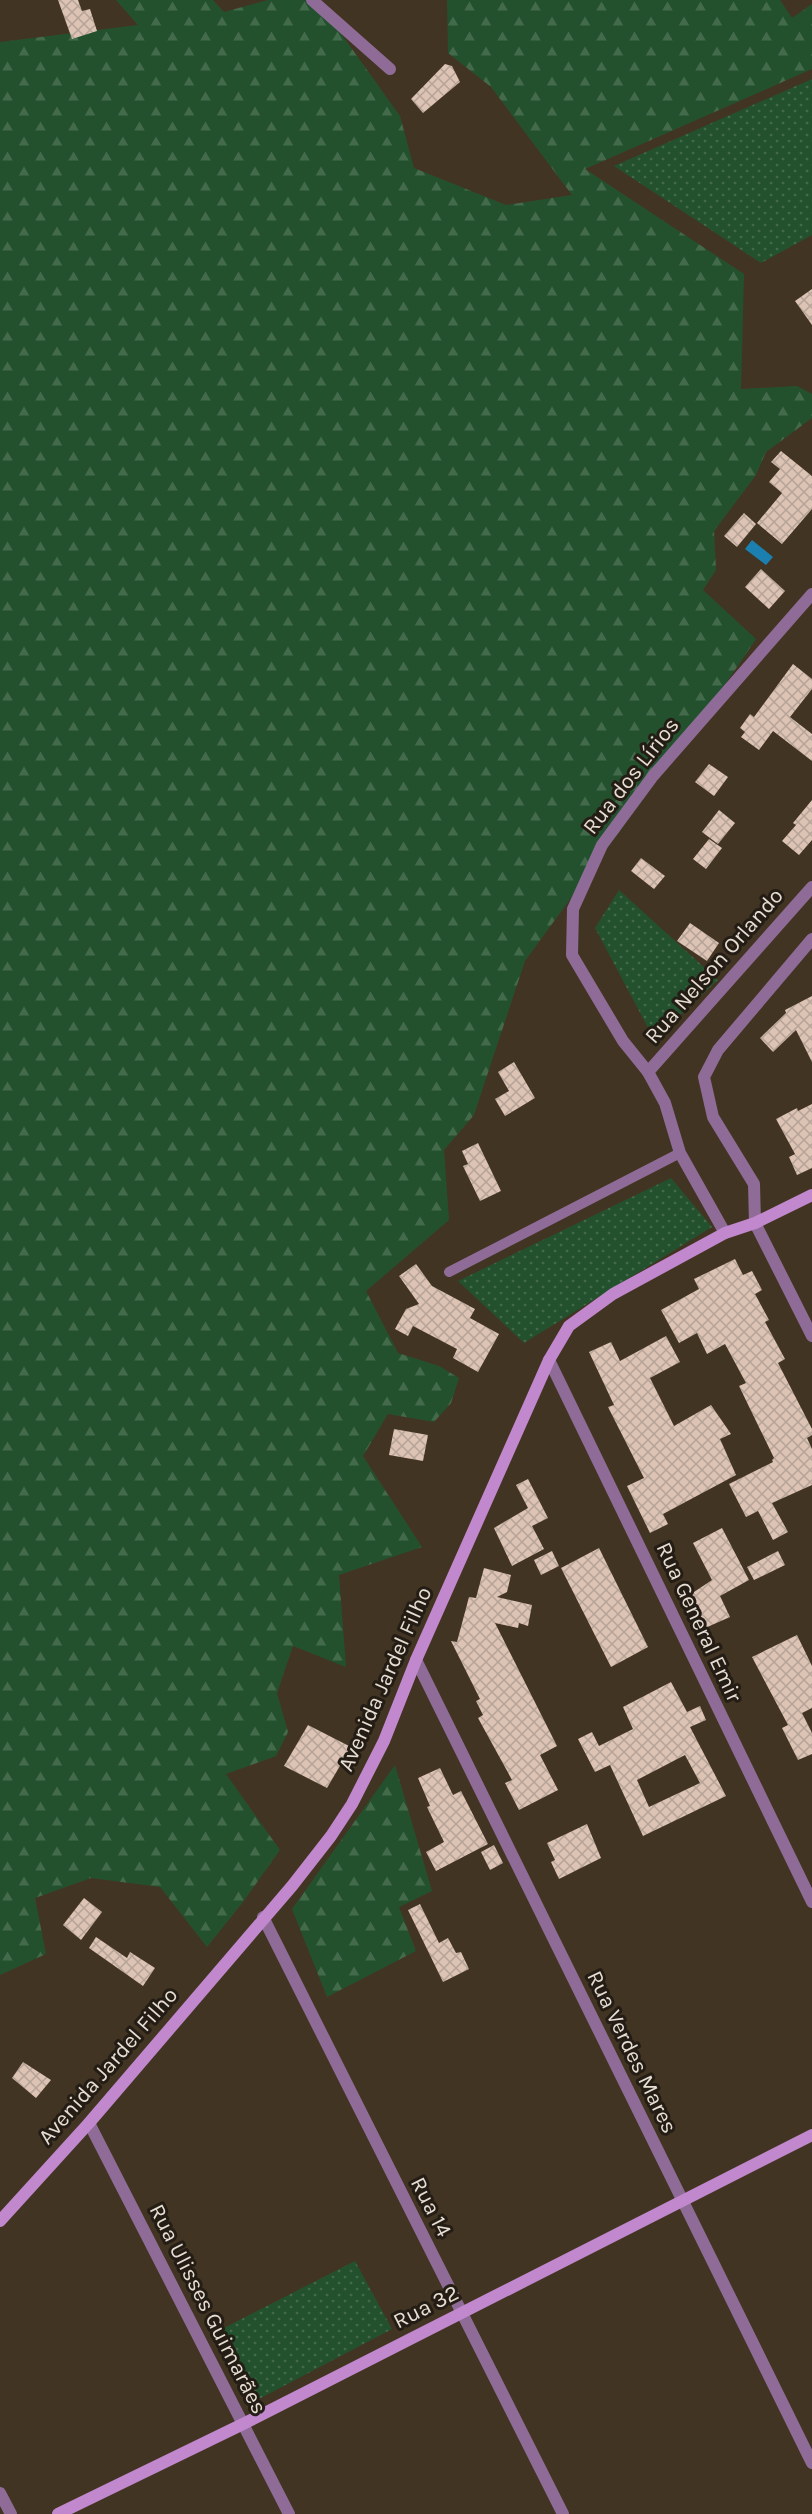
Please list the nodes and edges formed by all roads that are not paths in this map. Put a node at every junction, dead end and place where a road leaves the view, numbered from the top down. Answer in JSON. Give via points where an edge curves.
{"nodes":[{"id":1,"x":312,"y":0,"type":"edge"},
{"id":2,"x":390,"y":69,"type":"dead end"},
{"id":3,"x":812,"y":594,"type":"edge"},
{"id":4,"x":812,"y":887,"type":"edge"},
{"id":5,"x":812,"y":939,"type":"edge"},
{"id":6,"x":648,"y":1072,"type":"junction"},
{"id":7,"x":680,"y":1153,"type":"junction"},
{"id":8,"x":812,"y":1195,"type":"edge"},
{"id":9,"x":755,"y":1223,"type":"junction"},
{"id":10,"x":725,"y":1233,"type":"junction"},
{"id":11,"x":449,"y":1272,"type":"dead end"},
{"id":12,"x":812,"y":1336,"type":"edge"},
{"id":13,"x":549,"y":1360,"type":"junction"},
{"id":14,"x":416,"y":1660,"type":"junction"},
{"id":15,"x":812,"y":1902,"type":"edge"},
{"id":16,"x":263,"y":1917,"type":"junction"},
{"id":17,"x":89,"y":2123,"type":"junction"},
{"id":18,"x":812,"y":2135,"type":"edge"},
{"id":19,"x":681,"y":2200,"type":"junction"},
{"id":20,"x":0,"y":2221,"type":"edge"},
{"id":21,"x":460,"y":2313,"type":"junction"},
{"id":22,"x":243,"y":2424,"type":"junction"},
{"id":23,"x":812,"y":2463,"type":"edge"},
{"id":24,"x":0,"y":2493,"type":"edge"},
{"id":25,"x":11,"y":2514,"type":"edge"},
{"id":26,"x":58,"y":2514,"type":"edge"},
{"id":27,"x":289,"y":2514,"type":"edge"},
{"id":28,"x":563,"y":2514,"type":"edge"}],
"edges":[{"from":1,"to":2,"type":"street"},
{"from":3,"to":6,"type":"street","name":"Rua dos Lírios","via":[[653,776],[602,845],[573,909],[572,955],[622,1041]]},
{"from":4,"to":6,"type":"street","name":"Rua Nelson Orlando"},
{"from":5,"to":9,"type":"street","via":[[718,1050],[704,1077],[713,1117],[754,1184]]},
{"from":6,"to":7,"type":"street","name":"Rua dos Lírios","via":[[665,1103]]},
{"from":7,"to":10,"type":"street","name":"Rua dos Lírios"},
{"from":7,"to":11,"type":"lane"},
{"from":8,"to":9,"type":"main road","name":"Avenida Jardel Filho"},
{"from":9,"to":10,"type":"main road","name":"Avenida Jardel Filho"},
{"from":9,"to":12,"type":"street"},
{"from":10,"to":13,"type":"main road","name":"Avenida Jardel Filho","via":[[586,1312],[569,1326]]},
{"from":13,"to":14,"type":"main road","name":"Avenida Jardel Filho"},
{"from":13,"to":15,"type":"street","name":"Rua General Emir"},
{"from":14,"to":16,"type":"main road","name":"Avenida Jardel Filho","via":[[384,1741],[352,1804],[299,1877]]},
{"from":14,"to":19,"type":"street","name":"Rua Verdes Mares"},
{"from":16,"to":17,"type":"main road","name":"Avenida Jardel Filho"},
{"from":16,"to":21,"type":"street","name":"Rua 14"},
{"from":17,"to":20,"type":"main road","name":"Avenida Jardel Filho"},
{"from":17,"to":22,"type":"street","name":"Rua Ulisses Guimarães"},
{"from":18,"to":19,"type":"main road","name":"Rua 32"},
{"from":19,"to":21,"type":"main road","name":"Rua 32"},
{"from":19,"to":23,"type":"street","name":"Rua Verdes Mares"},
{"from":21,"to":22,"type":"main road","name":"Rua 32"},
{"from":21,"to":28,"type":"street","name":"Rua 14"},
{"from":22,"to":26,"type":"main road","name":"Rua 32"},
{"from":22,"to":27,"type":"street","name":"Rua Ulisses Guimarães"},
{"from":24,"to":25,"type":"street"}]}
